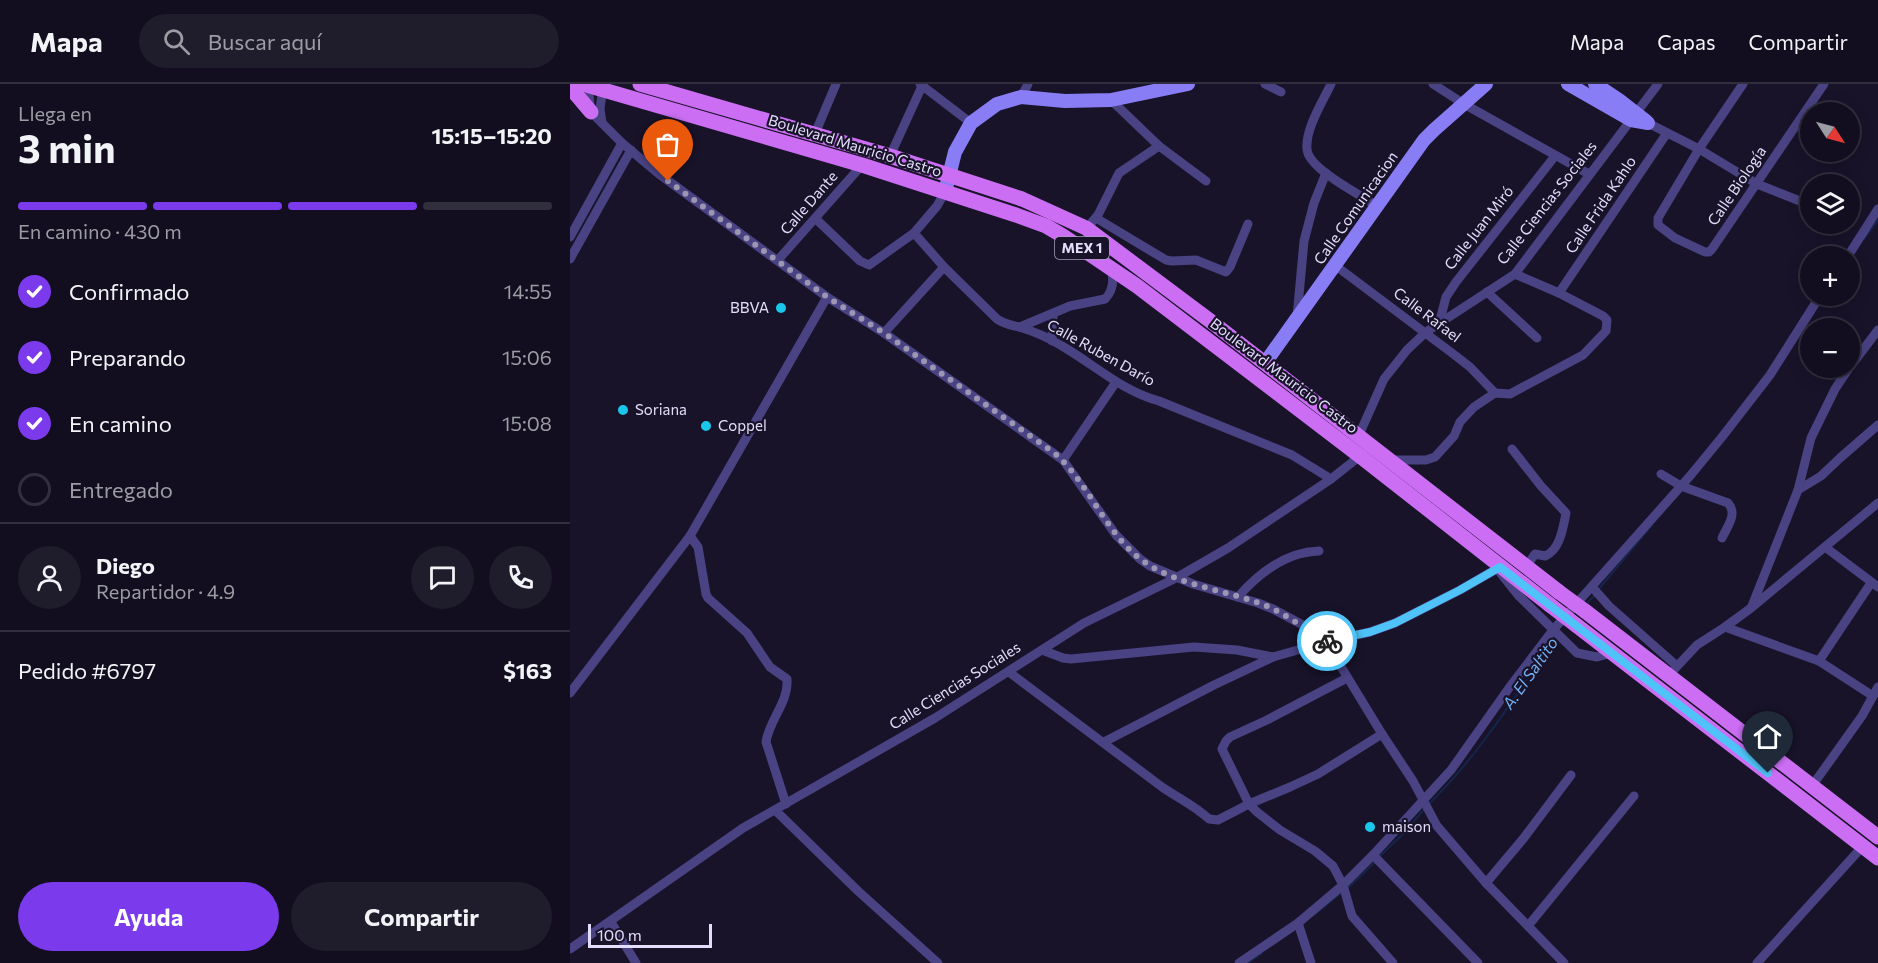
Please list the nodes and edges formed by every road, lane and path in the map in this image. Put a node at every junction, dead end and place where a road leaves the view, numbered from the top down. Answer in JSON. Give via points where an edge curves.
{"nodes":[{"id":1,"x":639,"y":84,"type":"edge"},
{"id":2,"x":836,"y":84,"type":"edge"},
{"id":3,"x":922,"y":84,"type":"edge"},
{"id":4,"x":1028,"y":84,"type":"edge"},
{"id":5,"x":1188,"y":84,"type":"edge"},
{"id":6,"x":1265,"y":84,"type":"edge"},
{"id":7,"x":1331,"y":84,"type":"edge"},
{"id":8,"x":1432,"y":84,"type":"edge"},
{"id":9,"x":1486,"y":84,"type":"edge"},
{"id":10,"x":1568,"y":84,"type":"edge"},
{"id":11,"x":1595,"y":84,"type":"edge"},
{"id":12,"x":1658,"y":84,"type":"edge"},
{"id":13,"x":1743,"y":84,"type":"edge"},
{"id":14,"x":1824,"y":84,"type":"edge"},
{"id":15,"x":594,"y":86,"type":"edge"},
{"id":16,"x":570,"y":87,"type":"edge"},
{"id":17,"x":1281,"y":93,"type":"dead end"},
{"id":18,"x":1021,"y":97,"type":"junction"},
{"id":19,"x":1111,"y":100,"type":"junction"},
{"id":20,"x":1464,"y":104,"type":"junction"},
{"id":21,"x":1634,"y":116,"type":"junction"},
{"id":22,"x":596,"y":118,"type":"junction"},
{"id":23,"x":971,"y":123,"type":"junction"},
{"id":24,"x":1648,"y":123,"type":"joint"},
{"id":25,"x":1667,"y":133,"type":"junction"},
{"id":26,"x":814,"y":136,"type":"junction"},
{"id":27,"x":622,"y":143,"type":"junction"},
{"id":28,"x":1159,"y":146,"type":"junction"},
{"id":29,"x":1699,"y":149,"type":"junction"},
{"id":30,"x":631,"y":150,"type":"junction"},
{"id":31,"x":890,"y":156,"type":"junction"},
{"id":32,"x":1555,"y":156,"type":"junction"},
{"id":33,"x":862,"y":165,"type":"junction"},
{"id":34,"x":1326,"y":173,"type":"junction"},
{"id":35,"x":1589,"y":174,"type":"junction"},
{"id":36,"x":949,"y":176,"type":"junction"},
{"id":37,"x":1206,"y":181,"type":"dead end"},
{"id":38,"x":1757,"y":184,"type":"junction"},
{"id":39,"x":945,"y":192,"type":"junction"},
{"id":40,"x":1800,"y":202,"type":"edge"},
{"id":41,"x":1377,"y":206,"type":"junction"},
{"id":42,"x":1878,"y":209,"type":"edge"},
{"id":43,"x":816,"y":219,"type":"junction"},
{"id":44,"x":1091,"y":223,"type":"junction"},
{"id":45,"x":1248,"y":224,"type":"dead end"},
{"id":46,"x":914,"y":233,"type":"junction"},
{"id":47,"x":570,"y":237,"type":"edge"},
{"id":48,"x":1854,"y":246,"type":"edge"},
{"id":49,"x":570,"y":259,"type":"edge"},
{"id":50,"x":778,"y":260,"type":"junction"},
{"id":51,"x":1336,"y":266,"type":"junction"},
{"id":52,"x":944,"y":267,"type":"junction"},
{"id":53,"x":1111,"y":268,"type":"junction"},
{"id":54,"x":1515,"y":274,"type":"junction"},
{"id":55,"x":1487,"y":292,"type":"junction"},
{"id":56,"x":1559,"y":293,"type":"junction"},
{"id":57,"x":827,"y":297,"type":"junction"},
{"id":58,"x":1814,"y":306,"type":"edge"},
{"id":59,"x":1053,"y":314,"type":"junction"},
{"id":60,"x":1296,"y":319,"type":"junction"},
{"id":61,"x":1439,"y":324,"type":"junction"},
{"id":62,"x":1020,"y":327,"type":"junction"},
{"id":63,"x":1878,"y":330,"type":"edge"},
{"id":64,"x":1426,"y":332,"type":"junction"},
{"id":65,"x":884,"y":333,"type":"junction"},
{"id":66,"x":1537,"y":338,"type":"dead end"},
{"id":67,"x":1052,"y":341,"type":"junction"},
{"id":68,"x":1860,"y":353,"type":"edge"},
{"id":69,"x":1265,"y":363,"type":"junction"},
{"id":70,"x":1842,"y":378,"type":"edge"},
{"id":71,"x":1116,"y":382,"type":"junction"},
{"id":72,"x":1495,"y":393,"type":"junction"},
{"id":73,"x":1878,"y":425,"type":"edge"},
{"id":74,"x":1359,"y":435,"type":"junction"},
{"id":75,"x":1512,"y":449,"type":"dead end"},
{"id":76,"x":1360,"y":456,"type":"junction"},
{"id":77,"x":1063,"y":460,"type":"junction"},
{"id":78,"x":1390,"y":460,"type":"junction"},
{"id":79,"x":1661,"y":474,"type":"dead end"},
{"id":80,"x":1331,"y":479,"type":"junction"},
{"id":81,"x":1681,"y":486,"type":"junction"},
{"id":82,"x":1798,"y":490,"type":"junction"},
{"id":83,"x":1878,"y":503,"type":"edge"},
{"id":84,"x":690,"y":536,"type":"junction"},
{"id":85,"x":1722,"y":538,"type":"dead end"},
{"id":86,"x":1825,"y":547,"type":"junction"},
{"id":87,"x":1319,"y":551,"type":"dead end"},
{"id":88,"x":1526,"y":567,"type":"junction"},
{"id":89,"x":1498,"y":568,"type":"junction"},
{"id":90,"x":1176,"y":578,"type":"junction"},
{"id":91,"x":1874,"y":585,"type":"edge"},
{"id":92,"x":1592,"y":587,"type":"junction"},
{"id":93,"x":1238,"y":597,"type":"junction"},
{"id":94,"x":1751,"y":608,"type":"junction"},
{"id":95,"x":1725,"y":627,"type":"junction"},
{"id":96,"x":1553,"y":630,"type":"junction"},
{"id":97,"x":1326,"y":642,"type":"junction"},
{"id":98,"x":1042,"y":650,"type":"junction"},
{"id":99,"x":1612,"y":653,"type":"junction"},
{"id":100,"x":1273,"y":657,"type":"junction"},
{"id":101,"x":1819,"y":661,"type":"junction"},
{"id":102,"x":1673,"y":670,"type":"junction"},
{"id":103,"x":1010,"y":672,"type":"junction"},
{"id":104,"x":1347,"y":678,"type":"junction"},
{"id":105,"x":1875,"y":692,"type":"edge"},
{"id":106,"x":570,"y":693,"type":"edge"},
{"id":107,"x":1382,"y":734,"type":"junction"},
{"id":108,"x":1104,"y":742,"type":"junction"},
{"id":109,"x":1571,"y":775,"type":"dead end"},
{"id":110,"x":1812,"y":786,"type":"junction"},
{"id":111,"x":1634,"y":796,"type":"dead end"},
{"id":112,"x":1424,"y":800,"type":"junction"},
{"id":113,"x":786,"y":804,"type":"junction"},
{"id":114,"x":1249,"y":804,"type":"junction"},
{"id":115,"x":776,"y":810,"type":"junction"},
{"id":116,"x":1878,"y":837,"type":"edge"},
{"id":117,"x":1863,"y":846,"type":"junction"},
{"id":118,"x":1373,"y":855,"type":"junction"},
{"id":119,"x":1878,"y":858,"type":"edge"},
{"id":120,"x":1486,"y":883,"type":"junction"},
{"id":121,"x":1343,"y":885,"type":"junction"},
{"id":122,"x":611,"y":922,"type":"junction"},
{"id":123,"x":1298,"y":923,"type":"junction"},
{"id":124,"x":1528,"y":926,"type":"junction"},
{"id":125,"x":570,"y":949,"type":"edge"},
{"id":126,"x":636,"y":963,"type":"edge"},
{"id":127,"x":939,"y":963,"type":"edge"},
{"id":128,"x":1239,"y":963,"type":"edge"},
{"id":129,"x":1311,"y":963,"type":"edge"},
{"id":130,"x":1393,"y":963,"type":"edge"},
{"id":131,"x":1478,"y":963,"type":"edge"},
{"id":132,"x":1564,"y":963,"type":"edge"},
{"id":133,"x":1757,"y":963,"type":"edge"}],
"edges":[{"from":1,"to":26,"type":"main road","name":"Boulevard Mauricio Castro","number":"MEX 1"},
{"from":2,"to":26,"type":"street"},
{"from":3,"to":23,"type":"street"},
{"from":3,"to":31,"type":"street"},
{"from":4,"to":18,"type":"street"},
{"from":5,"to":19,"type":"street"},
{"from":6,"to":17,"type":"street"},
{"from":7,"to":34,"type":"street","via":[[1306,149]]},
{"from":8,"to":20,"type":"street"},
{"from":9,"to":20,"type":"street","name":"Calle Comunicacion"},
{"from":10,"to":21,"type":"street"},
{"from":11,"to":21,"type":"street"},
{"from":12,"to":21,"type":"street","name":"Calle Ciencias Sociales"},
{"from":13,"to":29,"type":"street"},
{"from":14,"to":38,"type":"street","name":"Calle Biología"},
{"from":15,"to":22,"type":"street"},
{"from":15,"to":22,"type":"street","via":[[589,105]]},
{"from":15,"to":33,"type":"main road","name":"Boulevard Mauricio Castro","number":"MEX 1"},
{"from":16,"to":22,"type":"main road"},
{"from":18,"to":19,"type":"street"},
{"from":18,"to":23,"type":"street","via":[[997,104]]},
{"from":19,"to":28,"type":"street"},
{"from":20,"to":32,"type":"street"},
{"from":20,"to":41,"type":"street","name":"Calle Comunicacion","via":[[1424,140]]},
{"from":21,"to":24,"type":"street"},
{"from":21,"to":35,"type":"street","name":"Calle Ciencias Sociales"},
{"from":22,"to":27,"type":"street"},
{"from":23,"to":36,"type":"street","via":[[955,152]]},
{"from":24,"to":25,"type":"street"},
{"from":25,"to":29,"type":"street"},
{"from":25,"to":56,"type":"street","name":"Calle Frida Kahlo"},
{"from":26,"to":31,"type":"main road","name":"Boulevard Mauricio Castro","number":"MEX 1"},
{"from":27,"to":30,"type":"street"},
{"from":27,"to":47,"type":"street"},
{"from":28,"to":37,"type":"street"},
{"from":28,"to":44,"type":"street","via":[[1119,173]]},
{"from":29,"to":38,"type":"street"},
{"from":29,"to":38,"type":"street","name":"Calle Biología","via":[[1657,222],[1675,238],[1709,252]]},
{"from":30,"to":49,"type":"street"},
{"from":30,"to":50,"type":"street"},
{"from":31,"to":36,"type":"main road","name":"Boulevard Mauricio Castro","number":"MEX 1"},
{"from":32,"to":35,"type":"street"},
{"from":32,"to":61,"type":"street","name":"Calle Juan Miró","via":[[1449,291]]},
{"from":33,"to":39,"type":"main road","name":"Boulevard Mauricio Castro","number":"MEX 1"},
{"from":33,"to":43,"type":"street","name":"Calle Dante"},
{"from":34,"to":41,"type":"street"},
{"from":34,"to":60,"type":"street","via":[[1304,241]]},
{"from":35,"to":54,"type":"street","name":"Calle Ciencias Sociales"},
{"from":36,"to":39,"type":"street"},
{"from":36,"to":44,"type":"main road","name":"Boulevard Mauricio Castro","number":"MEX 1"},
{"from":38,"to":40,"type":"street"},
{"from":39,"to":46,"type":"street"},
{"from":39,"to":53,"type":"main road","name":"Boulevard Mauricio Castro","number":"MEX 1","via":[[1046,226]]},
{"from":41,"to":51,"type":"street","name":"Calle Comunicacion"},
{"from":42,"to":48,"type":"street"},
{"from":43,"to":46,"type":"street","via":[[869,265]]},
{"from":43,"to":50,"type":"street","name":"Calle Dante"},
{"from":44,"to":45,"type":"street","via":[[1166,260],[1196,260],[1226,272]]},
{"from":44,"to":69,"type":"main road","name":"Boulevard Mauricio Castro","number":"MEX 1"},
{"from":46,"to":52,"type":"street","name":"Calle Ruben Darío"},
{"from":50,"to":57,"type":"street"},
{"from":51,"to":60,"type":"street","name":"Calle Comunicacion"},
{"from":51,"to":64,"type":"street","name":"Calle Rafael"},
{"from":52,"to":62,"type":"street","name":"Calle Ruben Darío","via":[[991,315],[1004,324]]},
{"from":52,"to":65,"type":"street"},
{"from":53,"to":59,"type":"street","via":[[1113,283],[1105,299]]},
{"from":53,"to":76,"type":"main road","name":"Boulevard Mauricio Castro","number":"MEX 1"},
{"from":54,"to":55,"type":"street","name":"Calle Ciencias Sociales"},
{"from":54,"to":56,"type":"street"},
{"from":55,"to":61,"type":"street","name":"Calle Ciencias Sociales"},
{"from":55,"to":66,"type":"street"},
{"from":56,"to":72,"type":"street","via":[[1603,316],[1607,325],[1603,336],[1583,355],[1547,375],[1509,394]]},
{"from":57,"to":65,"type":"street"},
{"from":57,"to":84,"type":"street"},
{"from":58,"to":81,"type":"street","via":[[1770,375]]},
{"from":59,"to":62,"type":"street"},
{"from":59,"to":67,"type":"street"},
{"from":60,"to":69,"type":"street","name":"Calle Comunicacion"},
{"from":61,"to":64,"type":"street","name":"Calle Ciencias Sociales"},
{"from":62,"to":67,"type":"street","name":"Calle Ruben Darío"},
{"from":63,"to":68,"type":"street"},
{"from":64,"to":72,"type":"street","name":"Calle Rafael"},
{"from":64,"to":74,"type":"street","name":"Calle Ciencias Sociales","via":[[1384,380]]},
{"from":65,"to":77,"type":"street"},
{"from":67,"to":71,"type":"street","name":"Calle Ruben Darío"},
{"from":69,"to":74,"type":"main road","name":"Boulevard Mauricio Castro","number":"MEX 1"},
{"from":70,"to":82,"type":"street","via":[[1811,438]]},
{"from":71,"to":77,"type":"street"},
{"from":71,"to":80,"type":"street","name":"Calle Ruben Darío","via":[[1292,455]]},
{"from":72,"to":78,"type":"street","via":[[1474,407],[1435,457]]},
{"from":73,"to":82,"type":"street","via":[[1821,476]]},
{"from":74,"to":78,"type":"main road","name":"Boulevard Mauricio Castro","number":"MEX 1"},
{"from":75,"to":88,"type":"street","via":[[1566,513],[1560,538],[1551,552],[1545,556],[1535,554]]},
{"from":76,"to":80,"type":"street","name":"Calle Ciencias Sociales"},
{"from":76,"to":89,"type":"main road","name":"Boulevard Mauricio Castro","number":"MEX 1"},
{"from":77,"to":90,"type":"street","via":[[1126,547]]},
{"from":78,"to":88,"type":"main road","name":"Boulevard Mauricio Castro","number":"MEX 1"},
{"from":79,"to":81,"type":"street"},
{"from":80,"to":90,"type":"street","name":"Calle Ciencias Sociales"},
{"from":81,"to":85,"type":"street","via":[[1732,507],[1732,518]]},
{"from":81,"to":92,"type":"street"},
{"from":82,"to":94,"type":"street"},
{"from":83,"to":86,"type":"street"},
{"from":84,"to":106,"type":"street"},
{"from":84,"to":113,"type":"street","via":[[698,547],[708,598],[747,633],[770,667],[787,680],[765,742]]},
{"from":86,"to":91,"type":"street"},
{"from":86,"to":94,"type":"street"},
{"from":87,"to":93,"type":"street","via":[[1301,553],[1274,565]]},
{"from":88,"to":102,"type":"main road","name":"Boulevard Mauricio Castro","number":"MEX 1","bridge":true},
{"from":89,"to":96,"type":"street"},
{"from":89,"to":97,"type":"street","via":[[1395,623]]},
{"from":89,"to":99,"type":"main road","name":"Boulevard Mauricio Castro","number":"MEX 1","bridge":true},
{"from":90,"to":93,"type":"street"},
{"from":90,"to":98,"type":"street","name":"Calle Ciencias Sociales","via":[[1084,623]]},
{"from":91,"to":101,"type":"street"},
{"from":92,"to":96,"type":"street"},
{"from":92,"to":102,"type":"street"},
{"from":93,"to":97,"type":"street","via":[[1273,609]]},
{"from":94,"to":95,"type":"street"},
{"from":95,"to":101,"type":"street"},
{"from":95,"to":102,"type":"street","via":[[1698,645]]},
{"from":96,"to":99,"type":"street","via":[[1577,652],[1597,657]]},
{"from":96,"to":112,"type":"street","via":[[1451,770]]},
{"from":97,"to":100,"type":"street"},
{"from":97,"to":104,"type":"street"},
{"from":98,"to":100,"type":"street","via":[[1071,659],[1194,647]]},
{"from":98,"to":103,"type":"street","name":"Calle Ciencias Sociales"},
{"from":99,"to":117,"type":"main road","name":"Boulevard Mauricio Castro","number":"MEX 1"},
{"from":100,"to":108,"type":"street"},
{"from":101,"to":105,"type":"street"},
{"from":102,"to":110,"type":"main road","name":"Boulevard Mauricio Castro","number":"MEX 1"},
{"from":103,"to":108,"type":"street"},
{"from":103,"to":113,"type":"street","name":"Calle Ciencias Sociales"},
{"from":104,"to":107,"type":"street"},
{"from":104,"to":114,"type":"street","via":[[1226,741],[1222,749]]},
{"from":105,"to":110,"type":"street"},
{"from":107,"to":112,"type":"street"},
{"from":107,"to":114,"type":"street","via":[[1318,774]]},
{"from":108,"to":114,"type":"street","via":[[1209,819],[1218,820]]},
{"from":109,"to":120,"type":"street"},
{"from":110,"to":116,"type":"main road","name":"Boulevard Mauricio Castro","number":"MEX 1"},
{"from":111,"to":124,"type":"street"},
{"from":112,"to":118,"type":"street"},
{"from":112,"to":120,"type":"street","via":[[1437,826]]},
{"from":113,"to":115,"type":"street","name":"Calle Ciencias Sociales"},
{"from":114,"to":121,"type":"street","via":[[1280,830],[1325,858]]},
{"from":115,"to":122,"type":"street","name":"Calle Ciencias Sociales","via":[[743,828]]},
{"from":115,"to":127,"type":"street"},
{"from":117,"to":119,"type":"main road","name":"Boulevard Mauricio Castro","number":"MEX 1"},
{"from":117,"to":133,"type":"street"},
{"from":118,"to":121,"type":"street"},
{"from":118,"to":131,"type":"street"},
{"from":120,"to":124,"type":"street"},
{"from":121,"to":123,"type":"street"},
{"from":121,"to":130,"type":"street","via":[[1352,916]]},
{"from":122,"to":125,"type":"street","name":"Calle Ciencias Sociales"},
{"from":122,"to":126,"type":"street"},
{"from":123,"to":128,"type":"street"},
{"from":123,"to":129,"type":"street"},
{"from":124,"to":132,"type":"street"}]}
